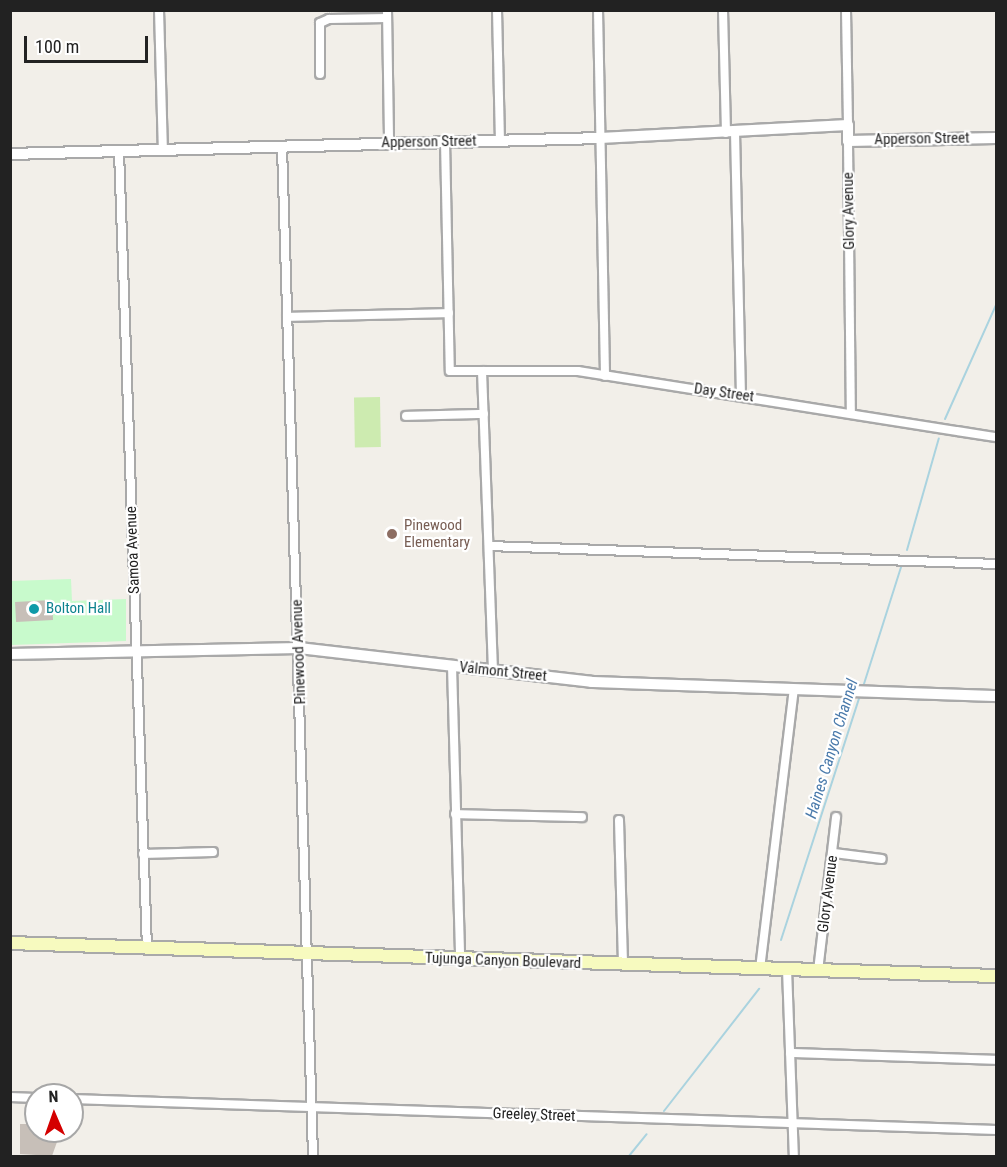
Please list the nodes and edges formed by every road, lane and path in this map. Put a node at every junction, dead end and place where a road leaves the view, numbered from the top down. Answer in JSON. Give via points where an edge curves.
{"nodes":[{"id":1,"x":159,"y":10,"type":"edge"},
{"id":2,"x":498,"y":10,"type":"edge"},
{"id":3,"x":598,"y":10,"type":"edge"},
{"id":4,"x":723,"y":10,"type":"edge"},
{"id":5,"x":846,"y":10,"type":"edge"},
{"id":6,"x":387,"y":14,"type":"edge"},
{"id":7,"x":320,"y":74,"type":"dead end"},
{"id":8,"x":848,"y":125,"type":"junction"},
{"id":9,"x":730,"y":133,"type":"junction"},
{"id":10,"x":600,"y":138,"type":"junction"},
{"id":11,"x":996,"y":138,"type":"edge"},
{"id":12,"x":500,"y":140,"type":"junction"},
{"id":13,"x":445,"y":141,"type":"junction"},
{"id":14,"x":848,"y":141,"type":"junction"},
{"id":15,"x":389,"y":142,"type":"junction"},
{"id":16,"x":282,"y":147,"type":"junction"},
{"id":17,"x":163,"y":150,"type":"junction"},
{"id":18,"x":119,"y":151,"type":"junction"},
{"id":19,"x":10,"y":154,"type":"edge"},
{"id":20,"x":448,"y":313,"type":"junction"},
{"id":21,"x":287,"y":317,"type":"junction"},
{"id":22,"x":482,"y":371,"type":"junction"},
{"id":23,"x":605,"y":376,"type":"junction"},
{"id":24,"x":741,"y":396,"type":"junction"},
{"id":25,"x":851,"y":412,"type":"junction"},
{"id":26,"x":484,"y":414,"type":"junction"},
{"id":27,"x":406,"y":416,"type":"dead end"},
{"id":28,"x":996,"y":437,"type":"edge"},
{"id":29,"x":489,"y":546,"type":"junction"},
{"id":30,"x":996,"y":564,"type":"edge"},
{"id":31,"x":299,"y":648,"type":"junction"},
{"id":32,"x":136,"y":651,"type":"junction"},
{"id":33,"x":10,"y":654,"type":"edge"},
{"id":34,"x":452,"y":666,"type":"junction"},
{"id":35,"x":493,"y":670,"type":"junction"},
{"id":36,"x":794,"y":690,"type":"junction"},
{"id":37,"x":996,"y":696,"type":"edge"},
{"id":38,"x":455,"y":814,"type":"junction"},
{"id":39,"x":582,"y":817,"type":"dead end"},
{"id":40,"x":836,"y":817,"type":"dead end"},
{"id":41,"x":619,"y":820,"type":"dead end"},
{"id":42,"x":213,"y":852,"type":"dead end"},
{"id":43,"x":834,"y":853,"type":"junction"},
{"id":44,"x":143,"y":854,"type":"junction"},
{"id":45,"x":882,"y":859,"type":"dead end"},
{"id":46,"x":10,"y":943,"type":"edge"},
{"id":47,"x":147,"y":948,"type":"junction"},
{"id":48,"x":308,"y":956,"type":"junction"},
{"id":49,"x":460,"y":960,"type":"junction"},
{"id":50,"x":623,"y":964,"type":"junction"},
{"id":51,"x":760,"y":969,"type":"junction"},
{"id":52,"x":788,"y":969,"type":"junction"},
{"id":53,"x":818,"y":970,"type":"junction"},
{"id":54,"x":996,"y":976,"type":"edge"},
{"id":55,"x":790,"y":1053,"type":"junction"},
{"id":56,"x":996,"y":1060,"type":"edge"},
{"id":57,"x":84,"y":1099,"type":"edge"},
{"id":58,"x":311,"y":1107,"type":"junction"},
{"id":59,"x":793,"y":1124,"type":"junction"},
{"id":60,"x":996,"y":1130,"type":"edge"},
{"id":61,"x":314,"y":1156,"type":"edge"},
{"id":62,"x":794,"y":1156,"type":"edge"}],
"edges":[{"from":1,"to":17,"type":"street"},
{"from":2,"to":12,"type":"street"},
{"from":3,"to":10,"type":"street"},
{"from":4,"to":9,"type":"street"},
{"from":5,"to":8,"type":"street","name":"Glory Avenue"},
{"from":6,"to":7,"type":"street","via":[[320,23]]},
{"from":6,"to":15,"type":"street"},
{"from":8,"to":9,"type":"street","name":"Apperson Street"},
{"from":8,"to":14,"type":"street","name":"Glory Avenue"},
{"from":9,"to":10,"type":"street","name":"Apperson Street"},
{"from":9,"to":24,"type":"street"},
{"from":10,"to":12,"type":"street","name":"Apperson Street"},
{"from":10,"to":23,"type":"street"},
{"from":11,"to":14,"type":"street","name":"Apperson Street"},
{"from":12,"to":13,"type":"street","name":"Apperson Street"},
{"from":13,"to":15,"type":"street","name":"Apperson Street"},
{"from":13,"to":20,"type":"street"},
{"from":14,"to":25,"type":"street","name":"Glory Avenue"},
{"from":15,"to":16,"type":"street","name":"Apperson Street"},
{"from":16,"to":17,"type":"street","name":"Apperson Street"},
{"from":16,"to":21,"type":"street","name":"Pinewood Avenue"},
{"from":17,"to":18,"type":"street","name":"Apperson Street"},
{"from":18,"to":19,"type":"street","name":"Apperson Street"},
{"from":18,"to":32,"type":"street","name":"Samoa Avenue"},
{"from":20,"to":21,"type":"street"},
{"from":20,"to":22,"type":"street","name":"Day Street","via":[[450,372]]},
{"from":21,"to":31,"type":"street","name":"Pinewood Avenue"},
{"from":22,"to":23,"type":"street","name":"Day Street","via":[[559,369]]},
{"from":22,"to":26,"type":"street"},
{"from":23,"to":24,"type":"street","name":"Day Street"},
{"from":24,"to":25,"type":"street","name":"Day Street"},
{"from":25,"to":28,"type":"street","name":"Day Street"},
{"from":26,"to":27,"type":"street"},
{"from":26,"to":29,"type":"street"},
{"from":29,"to":30,"type":"street"},
{"from":29,"to":35,"type":"street"},
{"from":31,"to":32,"type":"street","name":"Valmont Street"},
{"from":31,"to":34,"type":"street","name":"Valmont Street"},
{"from":31,"to":48,"type":"street","name":"Pinewood Avenue"},
{"from":32,"to":33,"type":"street","name":"Valmont Street"},
{"from":32,"to":44,"type":"street","name":"Samoa Avenue"},
{"from":34,"to":35,"type":"street","name":"Valmont Street"},
{"from":34,"to":38,"type":"street"},
{"from":35,"to":36,"type":"street","name":"Valmont Street","via":[[591,682]]},
{"from":36,"to":37,"type":"street","name":"Valmont Street"},
{"from":36,"to":51,"type":"street"},
{"from":38,"to":39,"type":"street"},
{"from":38,"to":49,"type":"street"},
{"from":40,"to":43,"type":"street","name":"Glory Avenue"},
{"from":41,"to":50,"type":"street"},
{"from":42,"to":44,"type":"street"},
{"from":43,"to":45,"type":"street"},
{"from":43,"to":53,"type":"street","name":"Glory Avenue"},
{"from":44,"to":47,"type":"street","name":"Samoa Avenue"},
{"from":46,"to":47,"type":"main road","name":"Tujunga Canyon Boulevard"},
{"from":47,"to":48,"type":"main road","name":"Tujunga Canyon Boulevard"},
{"from":48,"to":49,"type":"main road","name":"Tujunga Canyon Boulevard"},
{"from":48,"to":58,"type":"street","name":"Pinewood Avenue"},
{"from":49,"to":50,"type":"main road","name":"Tujunga Canyon Boulevard"},
{"from":50,"to":51,"type":"main road","name":"Tujunga Canyon Boulevard"},
{"from":51,"to":52,"type":"main road","name":"Tujunga Canyon Boulevard"},
{"from":52,"to":53,"type":"main road","name":"Tujunga Canyon Boulevard"},
{"from":52,"to":55,"type":"street"},
{"from":53,"to":54,"type":"main road","name":"Tujunga Canyon Boulevard"},
{"from":55,"to":56,"type":"street"},
{"from":55,"to":59,"type":"street"},
{"from":57,"to":58,"type":"street","name":"Greeley Street"},
{"from":58,"to":59,"type":"street","name":"Greeley Street"},
{"from":58,"to":61,"type":"street","name":"Pinewood Avenue"},
{"from":59,"to":60,"type":"street","name":"Greeley Street"},
{"from":59,"to":62,"type":"street"}]}
